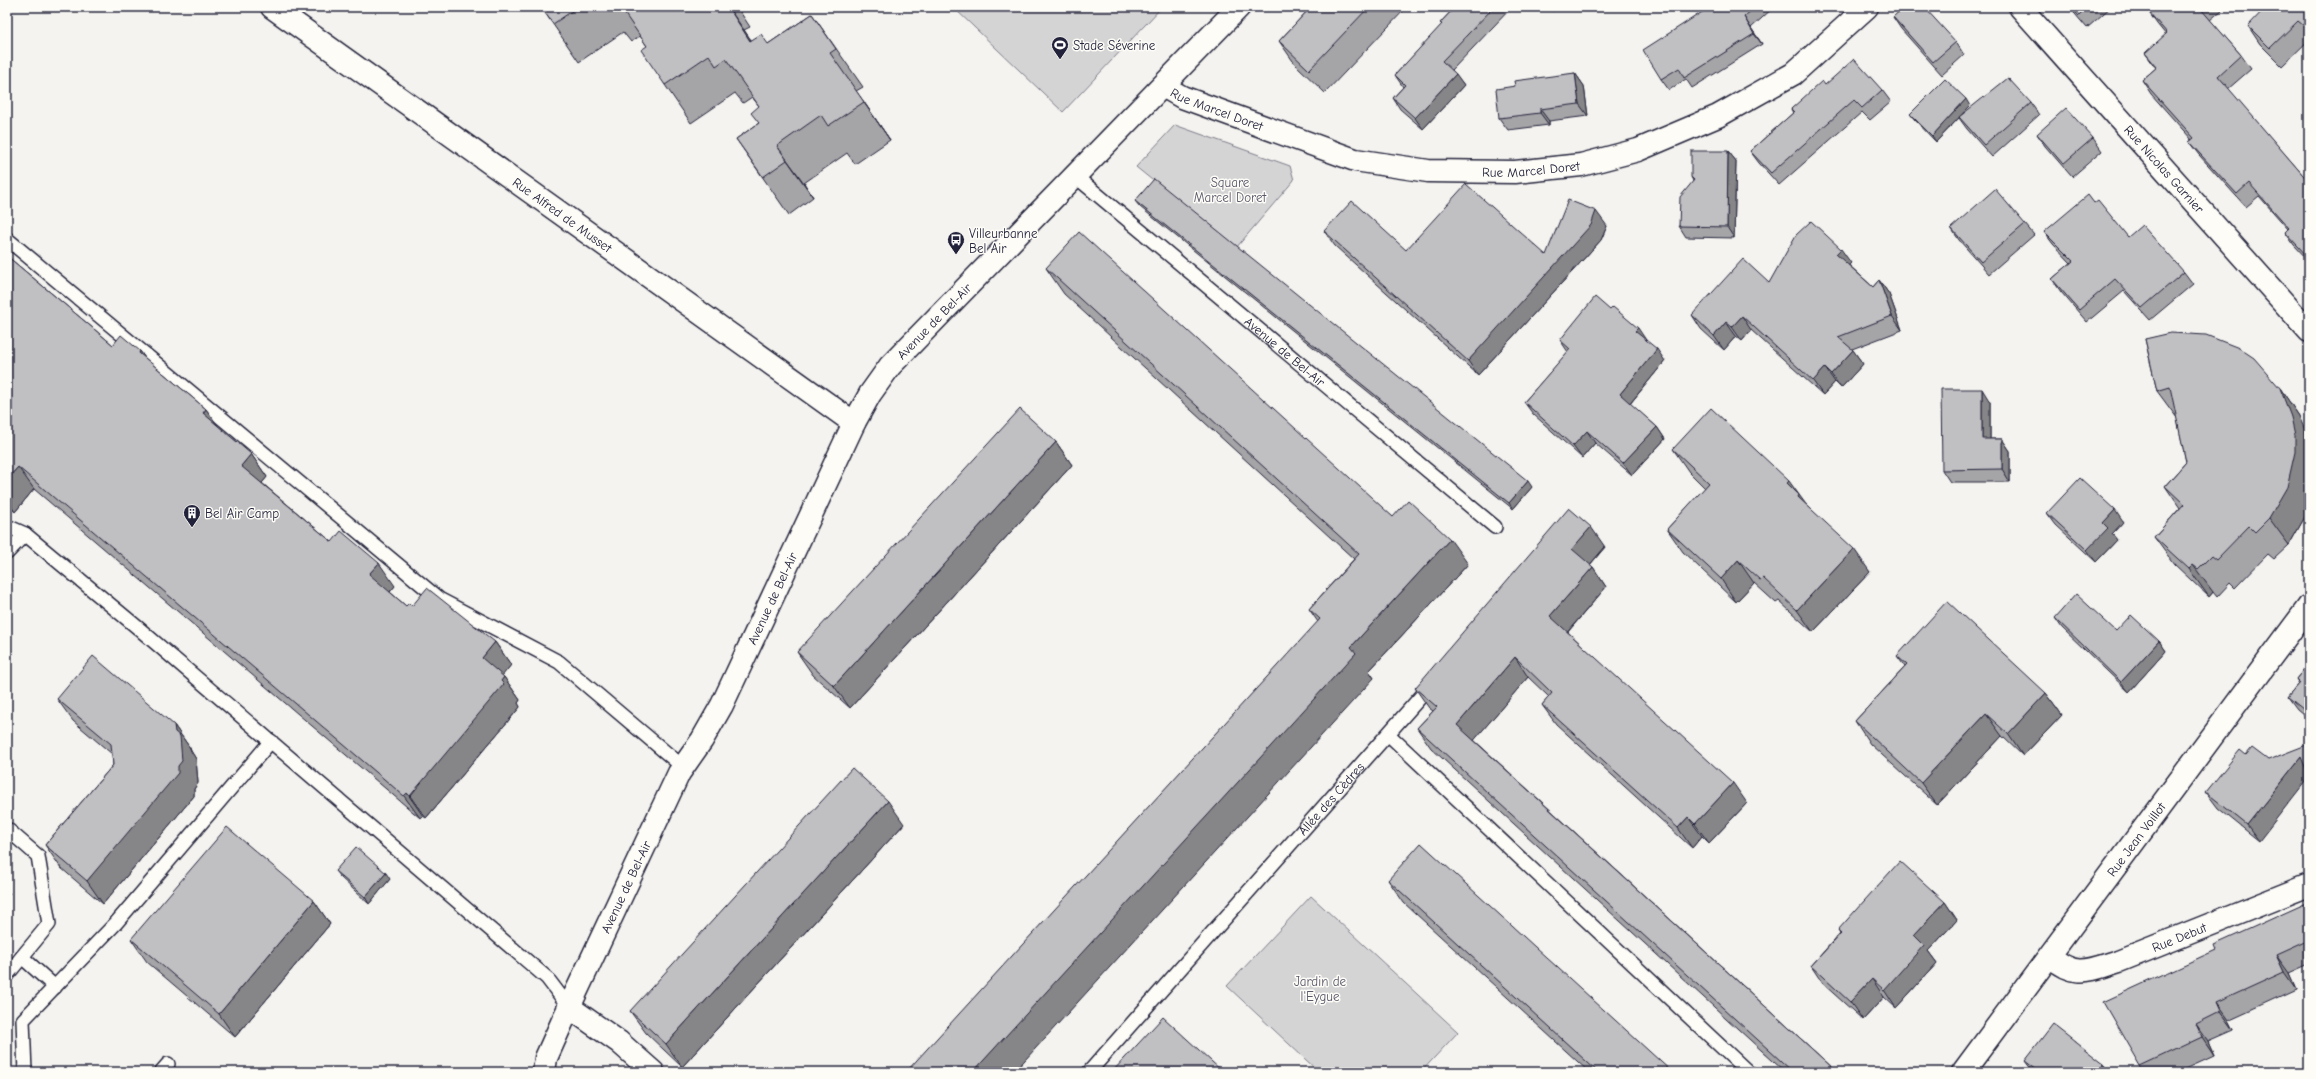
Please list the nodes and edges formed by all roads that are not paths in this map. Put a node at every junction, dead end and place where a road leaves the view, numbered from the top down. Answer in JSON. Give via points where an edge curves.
{"nodes":[{"id":1,"x":272,"y":7,"type":"edge"},
{"id":2,"x":1239,"y":7,"type":"edge"},
{"id":3,"x":1867,"y":7,"type":"edge"},
{"id":4,"x":2020,"y":7,"type":"edge"},
{"id":5,"x":1163,"y":86,"type":"junction"},
{"id":6,"x":1074,"y":175,"type":"junction"},
{"id":7,"x":7,"y":239,"type":"edge"},
{"id":8,"x":2309,"y":332,"type":"edge"},
{"id":9,"x":854,"y":423,"type":"junction"},
{"id":10,"x":7,"y":526,"type":"edge"},
{"id":11,"x":1495,"y":527,"type":"dead end"},
{"id":12,"x":25,"y":534,"type":"junction"},
{"id":13,"x":7,"y":553,"type":"edge"},
{"id":14,"x":2309,"y":606,"type":"edge"},
{"id":15,"x":1441,"y":674,"type":"edge"},
{"id":16,"x":1389,"y":735,"type":"junction"},
{"id":17,"x":271,"y":741,"type":"junction"},
{"id":18,"x":683,"y":767,"type":"junction"},
{"id":19,"x":7,"y":829,"type":"edge"},
{"id":20,"x":2309,"y":885,"type":"edge"},
{"id":21,"x":2050,"y":956,"type":"junction"},
{"id":22,"x":22,"y":957,"type":"junction"},
{"id":23,"x":7,"y":976,"type":"edge"},
{"id":24,"x":56,"y":987,"type":"junction"},
{"id":25,"x":569,"y":1007,"type":"junction"},
{"id":26,"x":25,"y":1072,"type":"edge"},
{"id":27,"x":544,"y":1072,"type":"edge"},
{"id":28,"x":653,"y":1072,"type":"edge"},
{"id":29,"x":1089,"y":1072,"type":"edge"},
{"id":30,"x":1748,"y":1072,"type":"edge"},
{"id":31,"x":1963,"y":1072,"type":"edge"}],
"edges":[{"from":1,"to":9,"type":"street","name":"Rue Alfred de Musset"},
{"from":2,"to":5,"type":"street","name":"Avenue de Bel-Air"},
{"from":3,"to":5,"type":"street","name":"Rue Marcel Doret","via":[[1793,74],[1718,116],[1638,150],[1581,164],[1515,172],[1428,171],[1355,160],[1182,98]]},
{"from":4,"to":8,"type":"street","name":"Rue Nicolas Garnier"},
{"from":5,"to":6,"type":"street","name":"Avenue de Bel-Air"},
{"from":6,"to":9,"type":"street","name":"Avenue de Bel-Air","via":[[890,366]]},
{"from":6,"to":11,"type":"lane","name":"Avenue de Bel-Air"},
{"from":7,"to":18,"type":"lane","via":[[439,599],[559,662]]},
{"from":9,"to":18,"type":"street","name":"Avenue de Bel-Air","via":[[722,705]]},
{"from":10,"to":12,"type":"lane"},
{"from":12,"to":13,"type":"lane"},
{"from":12,"to":17,"type":"lane"},
{"from":14,"to":21,"type":"street","name":"Rue Jean Voillot"},
{"from":15,"to":16,"type":"lane","name":"Allée des Cèdres"},
{"from":16,"to":29,"type":"lane","name":"Allée des Cèdres"},
{"from":16,"to":30,"type":"lane"},
{"from":17,"to":24,"type":"lane","via":[[116,923]]},
{"from":17,"to":25,"type":"lane","via":[[548,978]]},
{"from":18,"to":25,"type":"street","name":"Avenue de Bel-Air"},
{"from":19,"to":22,"type":"lane","via":[[38,856],[49,924]]},
{"from":20,"to":21,"type":"street","name":"Rue Debut","via":[[2119,961],[2088,970],[2062,967]]},
{"from":21,"to":31,"type":"street","name":"Rue Jean Voillot"},
{"from":22,"to":23,"type":"lane"},
{"from":22,"to":24,"type":"lane"},
{"from":24,"to":26,"type":"lane","via":[[23,1020]]},
{"from":25,"to":27,"type":"street","name":"Avenue de Bel-Air","via":[[546,1058]]},
{"from":25,"to":28,"type":"street","via":[[619,1042]]}]}
